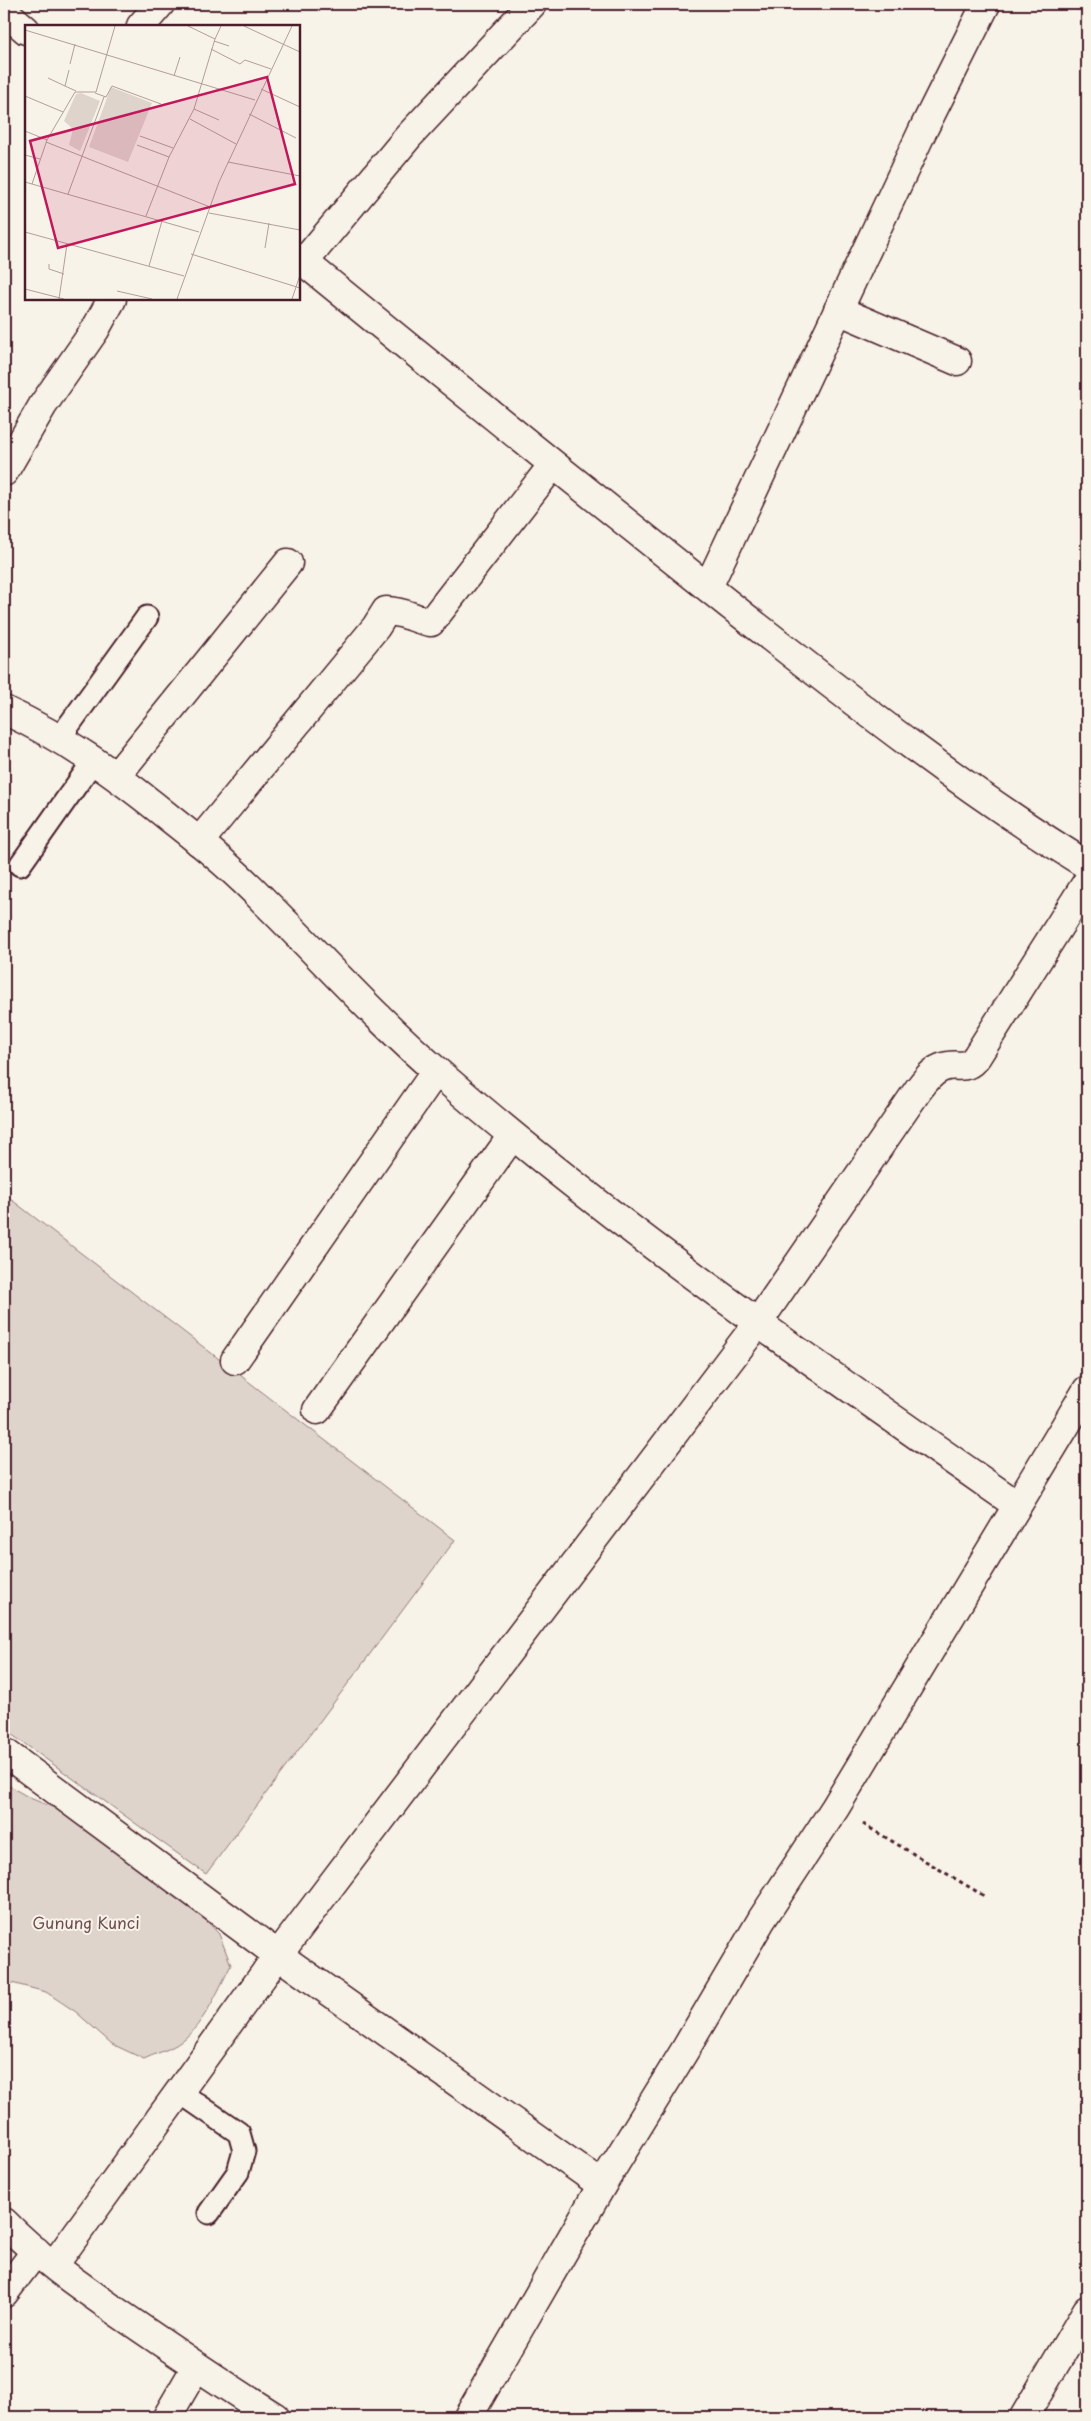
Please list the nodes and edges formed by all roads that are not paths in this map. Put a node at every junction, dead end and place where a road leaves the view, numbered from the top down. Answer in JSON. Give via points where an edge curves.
{"nodes":[{"id":1,"x":160,"y":4,"type":"edge"},
{"id":2,"x":532,"y":4,"type":"edge"},
{"id":3,"x":986,"y":4,"type":"edge"},
{"id":4,"x":4,"y":11,"type":"edge"},
{"id":5,"x":142,"y":25,"type":"edge"},
{"id":6,"x":25,"y":29,"type":"edge"},
{"id":7,"x":301,"y":260,"type":"edge"},
{"id":8,"x":111,"y":300,"type":"edge"},
{"id":9,"x":838,"y":310,"type":"junction"},
{"id":10,"x":957,"y":361,"type":"dead end"},
{"id":11,"x":552,"y":466,"type":"junction"},
{"id":12,"x":4,"y":472,"type":"edge"},
{"id":13,"x":288,"y":563,"type":"dead end"},
{"id":14,"x":708,"y":587,"type":"junction"},
{"id":15,"x":147,"y":617,"type":"dead end"},
{"id":16,"x":4,"y":710,"type":"edge"},
{"id":17,"x":59,"y":739,"type":"junction"},
{"id":18,"x":94,"y":760,"type":"junction"},
{"id":19,"x":117,"y":775,"type":"junction"},
{"id":20,"x":199,"y":842,"type":"junction"},
{"id":21,"x":20,"y":865,"type":"dead end"},
{"id":22,"x":1087,"y":865,"type":"edge"},
{"id":23,"x":1087,"y":882,"type":"edge"},
{"id":24,"x":436,"y":1071,"type":"junction"},
{"id":25,"x":512,"y":1136,"type":"junction"},
{"id":26,"x":757,"y":1324,"type":"junction"},
{"id":27,"x":235,"y":1360,"type":"dead end"},
{"id":28,"x":1087,"y":1390,"type":"edge"},
{"id":29,"x":317,"y":1410,"type":"dead end"},
{"id":30,"x":1017,"y":1506,"type":"junction"},
{"id":31,"x":4,"y":1752,"type":"edge"},
{"id":32,"x":278,"y":1955,"type":"junction"},
{"id":33,"x":178,"y":2091,"type":"junction"},
{"id":34,"x":602,"y":2185,"type":"junction"},
{"id":35,"x":209,"y":2213,"type":"dead end"},
{"id":36,"x":4,"y":2222,"type":"edge"},
{"id":37,"x":45,"y":2258,"type":"junction"},
{"id":38,"x":4,"y":2293,"type":"edge"},
{"id":39,"x":1084,"y":2321,"type":"edge"},
{"id":40,"x":196,"y":2367,"type":"junction"},
{"id":41,"x":168,"y":2417,"type":"edge"},
{"id":42,"x":275,"y":2417,"type":"edge"},
{"id":43,"x":468,"y":2417,"type":"edge"},
{"id":44,"x":1024,"y":2417,"type":"edge"}],
"edges":[{"from":1,"to":5,"type":"street"},
{"from":2,"to":7,"type":"street"},
{"from":3,"to":9,"type":"street"},
{"from":4,"to":6,"type":"street"},
{"from":7,"to":11,"type":"street"},
{"from":8,"to":12,"type":"street"},
{"from":9,"to":10,"type":"street"},
{"from":9,"to":14,"type":"street"},
{"from":11,"to":14,"type":"street"},
{"from":11,"to":20,"type":"street","via":[[431,622],[401,611],[386,611]]},
{"from":13,"to":19,"type":"street"},
{"from":14,"to":22,"type":"street","via":[[883,725]]},
{"from":15,"to":17,"type":"lane"},
{"from":16,"to":17,"type":"street"},
{"from":17,"to":18,"type":"street"},
{"from":18,"to":19,"type":"street"},
{"from":18,"to":21,"type":"lane"},
{"from":19,"to":20,"type":"street"},
{"from":20,"to":24,"type":"street","via":[[263,899],[365,1006]]},
{"from":23,"to":26,"type":"street","via":[[978,1056],[972,1064],[952,1065],[930,1075]]},
{"from":24,"to":25,"type":"street"},
{"from":24,"to":27,"type":"street"},
{"from":25,"to":26,"type":"street"},
{"from":25,"to":29,"type":"street"},
{"from":26,"to":30,"type":"street"},
{"from":26,"to":32,"type":"street"},
{"from":28,"to":30,"type":"street"},
{"from":30,"to":34,"type":"street"},
{"from":31,"to":32,"type":"street"},
{"from":32,"to":33,"type":"street"},
{"from":32,"to":34,"type":"street"},
{"from":33,"to":35,"type":"lane","via":[[239,2134],[244,2151],[238,2172]]},
{"from":33,"to":37,"type":"street"},
{"from":34,"to":43,"type":"street"},
{"from":36,"to":37,"type":"street"},
{"from":37,"to":38,"type":"street"},
{"from":37,"to":40,"type":"street"},
{"from":39,"to":44,"type":"street"},
{"from":40,"to":41,"type":"street"},
{"from":40,"to":42,"type":"street"}]}
